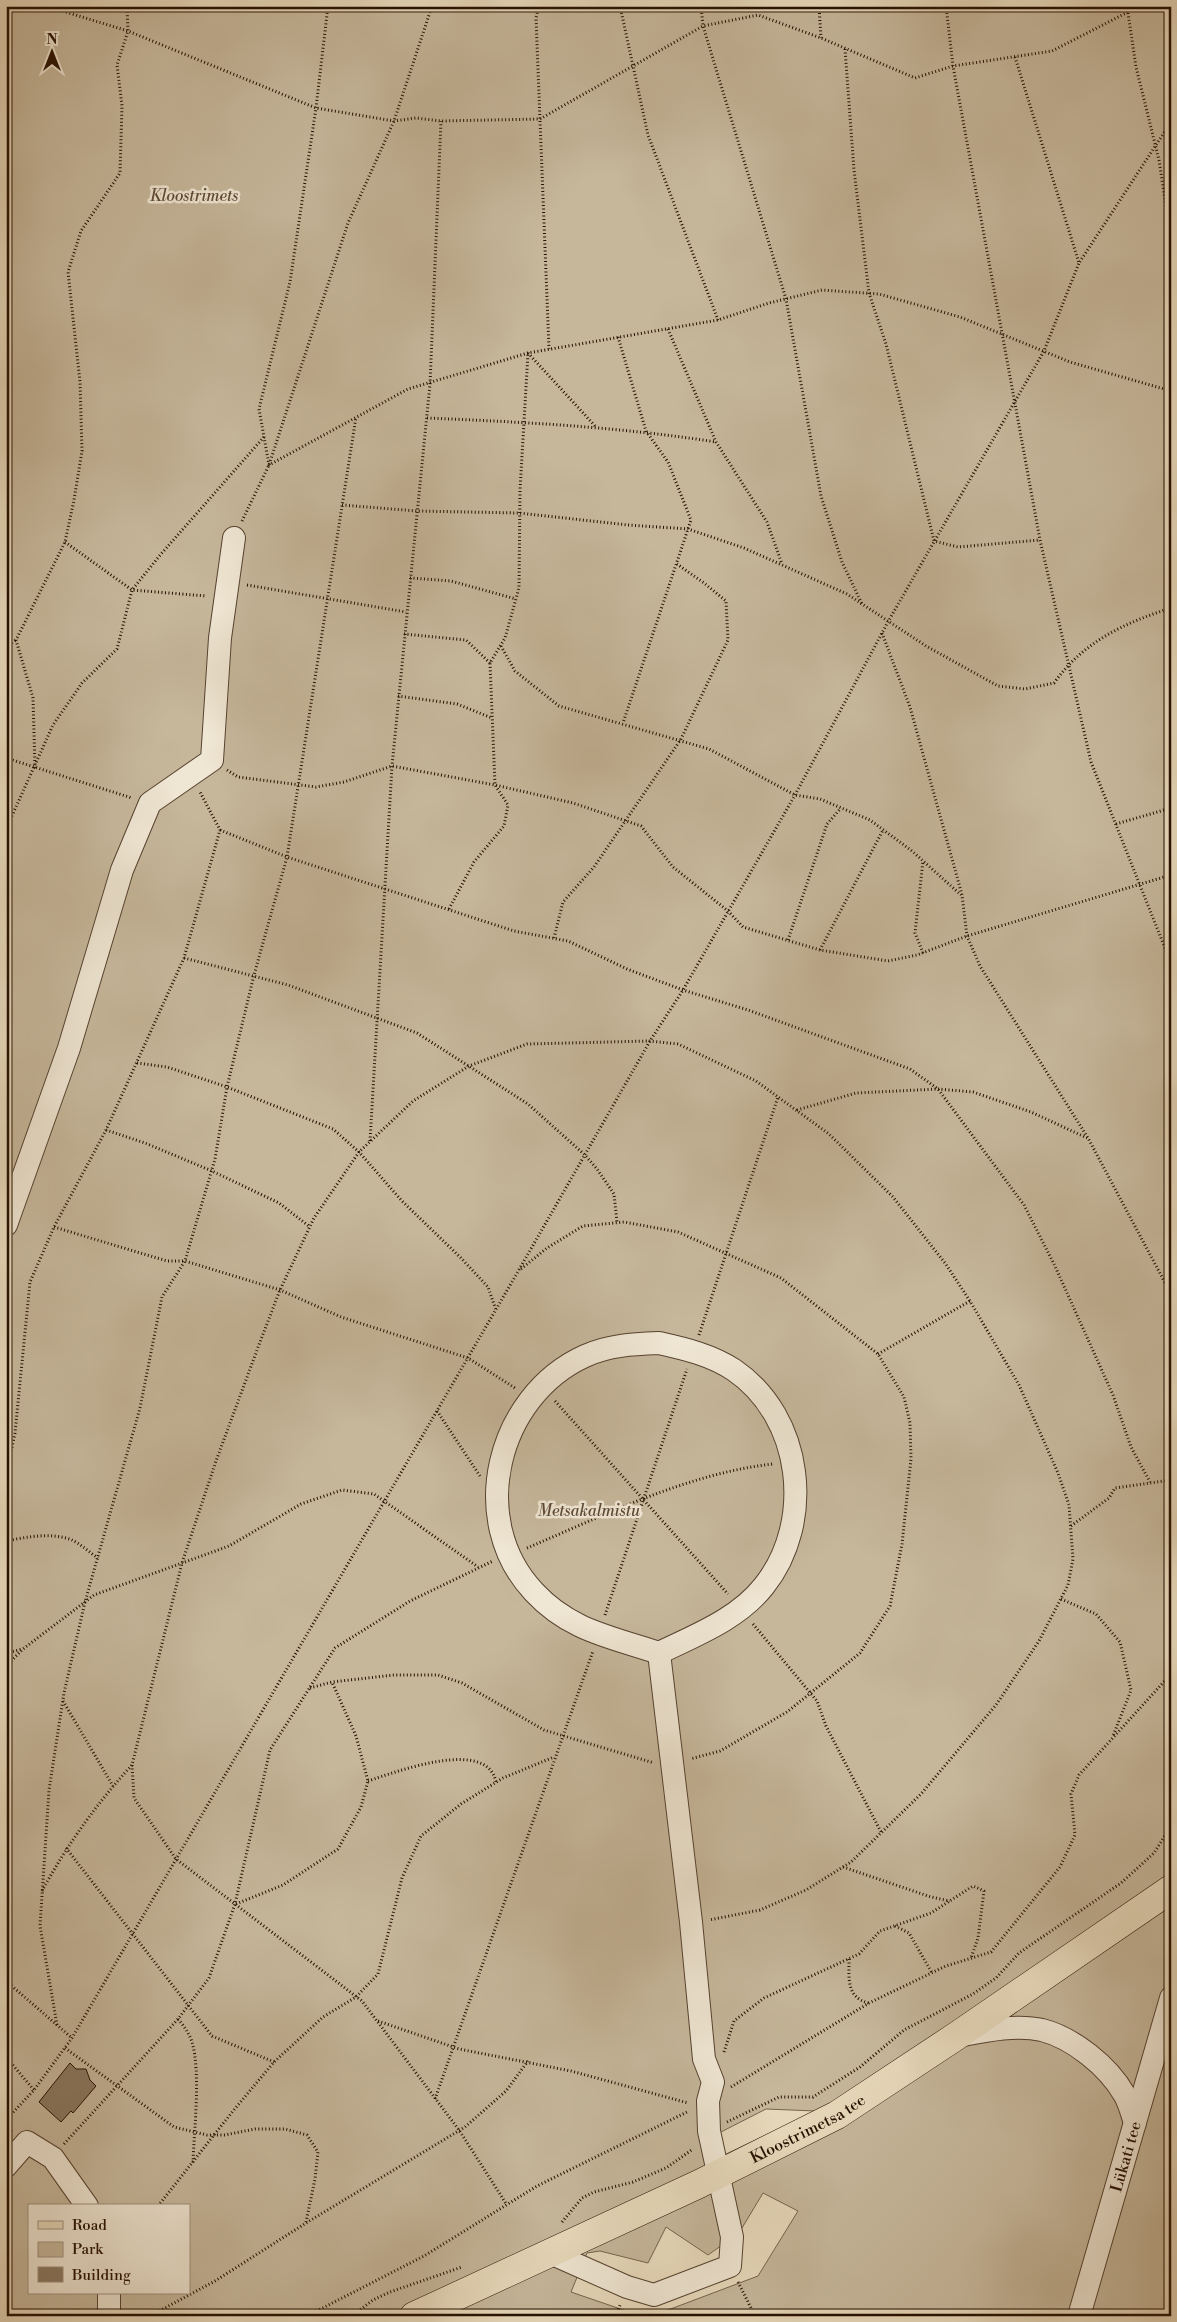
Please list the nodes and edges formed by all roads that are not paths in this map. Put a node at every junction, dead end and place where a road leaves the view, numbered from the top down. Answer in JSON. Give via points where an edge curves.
{"nodes":[{"id":1,"x":234,"y":538,"type":"road end"},
{"id":2,"x":6,"y":1225,"type":"edge"},
{"id":3,"x":659,"y":1653,"type":"junction"},
{"id":4,"x":1171,"y":1889,"type":"edge"},
{"id":5,"x":1171,"y":1998,"type":"edge"},
{"id":6,"x":955,"y":2037,"type":"junction"},
{"id":7,"x":1135,"y":2123,"type":"junction"},
{"id":8,"x":6,"y":2166,"type":"edge"},
{"id":9,"x":718,"y":2175,"type":"junction"},
{"id":10,"x":86,"y":2204,"type":"edge"},
{"id":11,"x":548,"y":2252,"type":"junction"},
{"id":12,"x":109,"y":2294,"type":"edge"},
{"id":13,"x":109,"y":2316,"type":"edge"},
{"id":14,"x":414,"y":2316,"type":"edge"},
{"id":15,"x":1079,"y":2316,"type":"edge"}],
"edges":[{"from":1,"to":2,"type":"street","via":[[220,638],[212,760],[150,803],[122,870],[69,1048]]},
{"from":3,"to":3,"type":"street","via":[[720,1622],[740,1609],[764,1586],[785,1552],[796,1513],[796,1472],[785,1433],[764,1398],[734,1371],[693,1350],[659,1343],[619,1345],[585,1356],[555,1374],[535,1393],[511,1428],[500,1461],[496,1496],[501,1530],[510,1554],[534,1592],[583,1628]]},
{"from":3,"to":9,"type":"street","via":[[691,1922],[709,2132]]},
{"from":4,"to":6,"type":"main road","name":"Kloostrimetsa tee"},
{"from":5,"to":7,"type":"street","name":"Lükati tee"},
{"from":6,"to":7,"type":"street","via":[[985,2030],[1012,2029],[1040,2030],[1066,2038],[1095,2060],[1125,2094]]},
{"from":6,"to":9,"type":"main road","name":"Kloostrimetsa tee","via":[[837,2115]]},
{"from":7,"to":15,"type":"street","name":"Lükati tee"},
{"from":8,"to":10,"type":"street","via":[[27,2142],[52,2158]]},
{"from":9,"to":11,"type":"main road","name":"Kloostrimetsa tee"},
{"from":9,"to":11,"type":"street","via":[[732,2237],[730,2266],[654,2294],[626,2287]]},
{"from":11,"to":14,"type":"main road","name":"Kloostrimetsa tee"},
{"from":12,"to":13,"type":"street"}]}
